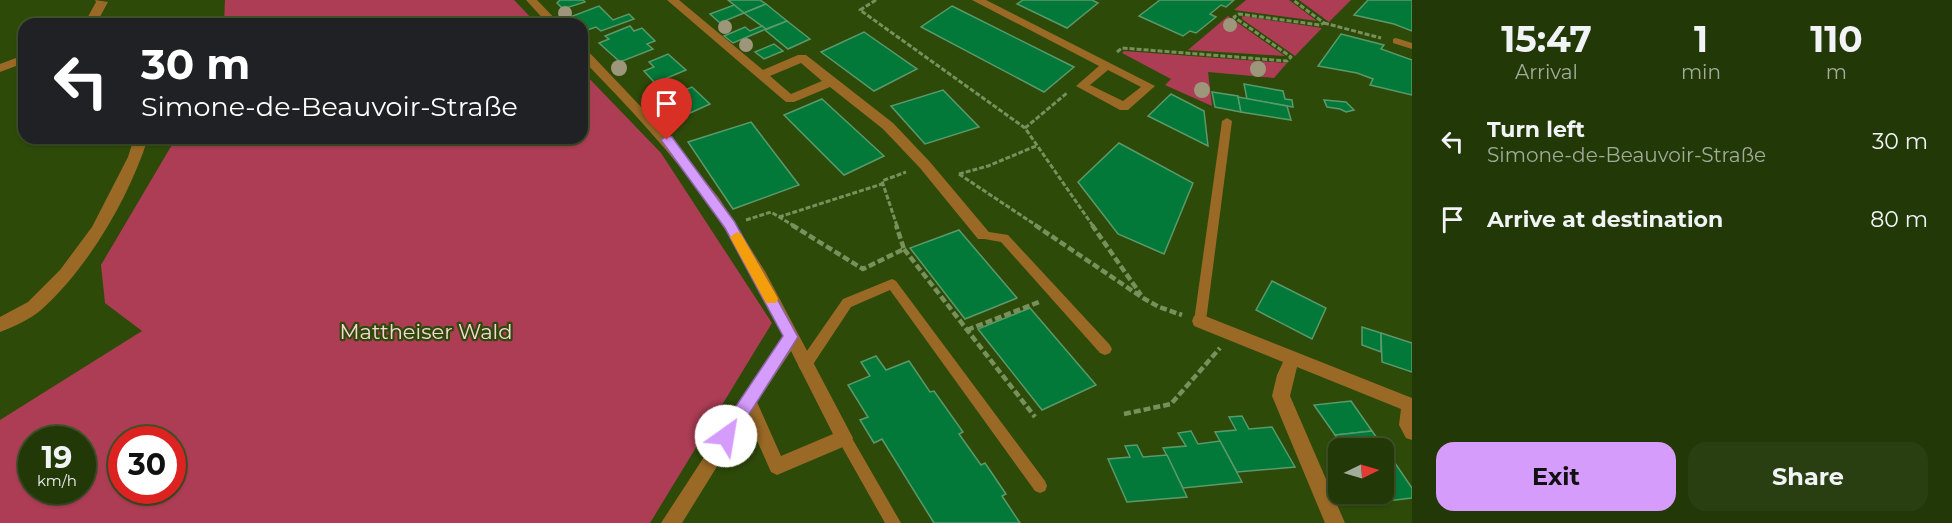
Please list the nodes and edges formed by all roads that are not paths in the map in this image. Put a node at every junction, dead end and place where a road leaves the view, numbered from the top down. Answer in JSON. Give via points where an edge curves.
{"nodes":[{"id":1,"x":100,"y":0,"type":"edge"},
{"id":2,"x":531,"y":0,"type":"edge"},
{"id":3,"x":672,"y":0,"type":"edge"},
{"id":4,"x":977,"y":0,"type":"edge"},
{"id":5,"x":93,"y":18,"type":"edge"},
{"id":6,"x":548,"y":18,"type":"edge"},
{"id":7,"x":1396,"y":41,"type":"road end"},
{"id":8,"x":1412,"y":46,"type":"edge"},
{"id":9,"x":588,"y":58,"type":"edge"},
{"id":10,"x":18,"y":61,"type":"edge"},
{"id":11,"x":1107,"y":65,"type":"junction"},
{"id":12,"x":0,"y":68,"type":"edge"},
{"id":13,"x":762,"y":75,"type":"junction"},
{"id":14,"x":831,"y":82,"type":"junction"},
{"id":15,"x":1227,"y":121,"type":"dead end"},
{"id":16,"x":139,"y":144,"type":"edge"},
{"id":17,"x":983,"y":236,"type":"joint"},
{"id":18,"x":1200,"y":321,"type":"joint"},
{"id":19,"x":0,"y":325,"type":"edge"},
{"id":20,"x":791,"y":337,"type":"junction"},
{"id":21,"x":1105,"y":349,"type":"dead end"},
{"id":22,"x":1293,"y":358,"type":"junction"},
{"id":23,"x":805,"y":365,"type":"junction"},
{"id":24,"x":748,"y":401,"type":"junction"},
{"id":25,"x":1412,"y":432,"type":"edge"},
{"id":26,"x":844,"y":438,"type":"junction"},
{"id":27,"x":1040,"y":486,"type":"dead end"},
{"id":28,"x":671,"y":523,"type":"edge"},
{"id":29,"x":893,"y":523,"type":"edge"},
{"id":30,"x":1335,"y":523,"type":"edge"}],
"edges":[{"from":1,"to":5,"type":"street"},
{"from":2,"to":6,"type":"street"},
{"from":3,"to":13,"type":"street"},
{"from":4,"to":11,"type":"street"},
{"from":7,"to":8,"type":"lane"},
{"from":9,"to":20,"type":"street","via":[[667,140],[729,224]]},
{"from":10,"to":12,"type":"street"},
{"from":11,"to":11,"type":"street","via":[[1118,70],[1149,86],[1124,107],[1082,86]]},
{"from":13,"to":14,"type":"street","via":[[802,58]]},
{"from":13,"to":14,"type":"street","via":[[790,99]]},
{"from":14,"to":17,"type":"street","via":[[888,126]]},
{"from":15,"to":18,"type":"lane"},
{"from":16,"to":19,"type":"street","via":[[98,230],[65,274],[34,307]]},
{"from":17,"to":21,"type":"lane","via":[[1004,238]]},
{"from":18,"to":22,"type":"street"},
{"from":20,"to":23,"type":"street"},
{"from":20,"to":24,"type":"street"},
{"from":22,"to":25,"type":"street","via":[[1410,405],[1408,425]]},
{"from":22,"to":30,"type":"street","via":[[1281,396]]},
{"from":23,"to":26,"type":"street"},
{"from":23,"to":27,"type":"lane","via":[[847,303],[892,284]]},
{"from":24,"to":26,"type":"street","via":[[777,466]]},
{"from":24,"to":28,"type":"street"},
{"from":26,"to":29,"type":"lane"}]}
